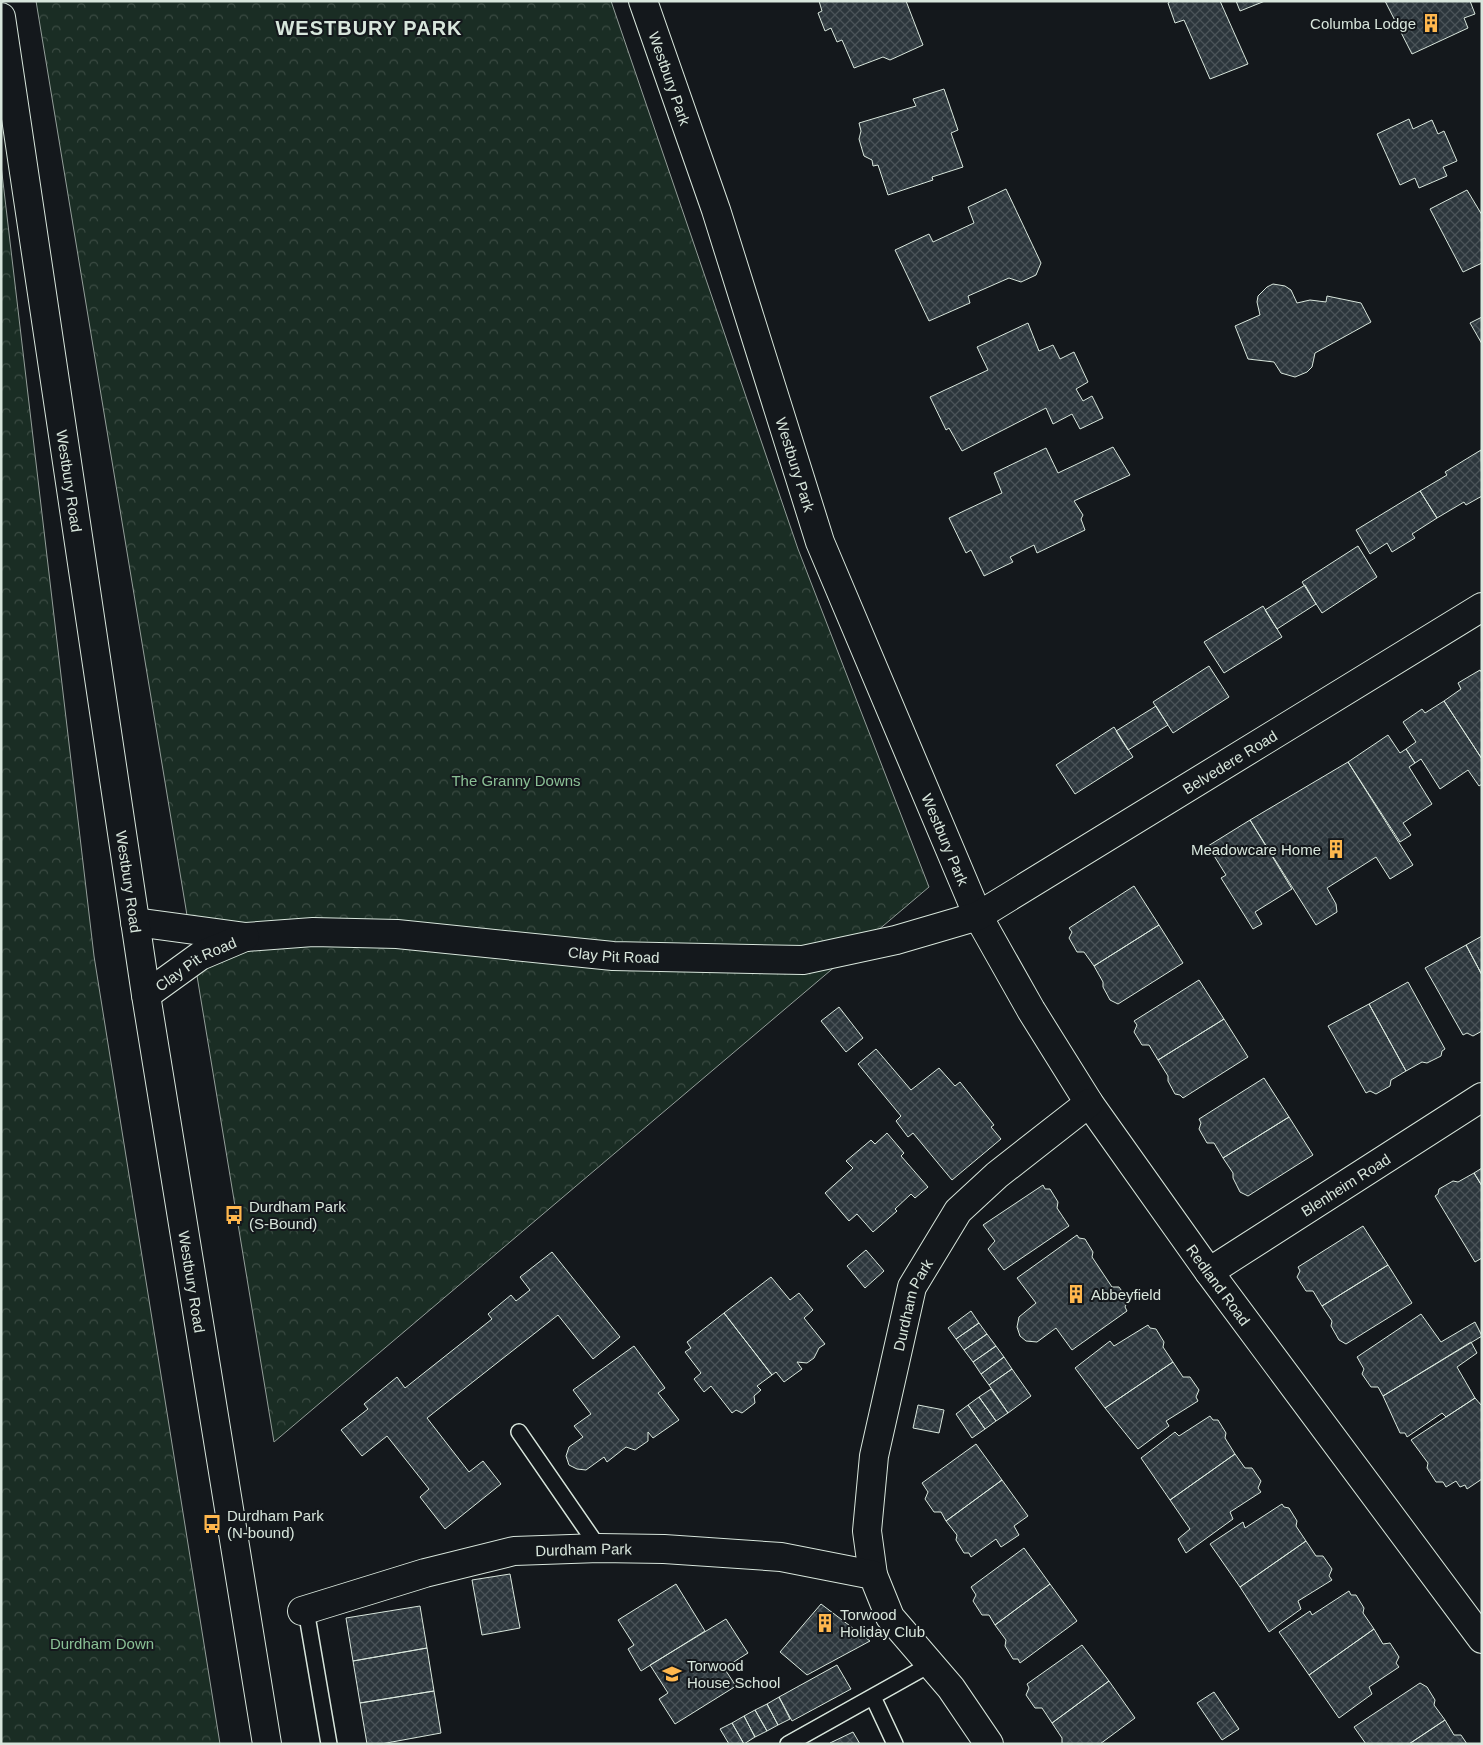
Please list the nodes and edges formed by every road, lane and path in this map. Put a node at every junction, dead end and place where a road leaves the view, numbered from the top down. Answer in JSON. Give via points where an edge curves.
{"nodes":[{"id":1,"x":643,"y":1,"type":"edge"},
{"id":2,"x":1,"y":17,"type":"edge"},
{"id":3,"x":1482,"y":607,"type":"edge"},
{"id":4,"x":978,"y":916,"type":"junction"},
{"id":5,"x":135,"y":922,"type":"junction"},
{"id":6,"x":246,"y":937,"type":"junction"},
{"id":7,"x":146,"y":995,"type":"junction"},
{"id":8,"x":1482,"y":1097,"type":"edge"},
{"id":9,"x":1089,"y":1103,"type":"junction"},
{"id":10,"x":1209,"y":1272,"type":"junction"},
{"id":11,"x":519,"y":1432,"type":"dead end"},
{"id":12,"x":599,"y":1548,"type":"junction"},
{"id":13,"x":873,"y":1575,"type":"junction"},
{"id":14,"x":304,"y":1611,"type":"joint"},
{"id":15,"x":1482,"y":1639,"type":"edge"},
{"id":16,"x":931,"y":1664,"type":"junction"},
{"id":17,"x":873,"y":1697,"type":"junction"},
{"id":18,"x":267,"y":1744,"type":"edge"},
{"id":19,"x":329,"y":1744,"type":"edge"},
{"id":20,"x":788,"y":1744,"type":"edge"},
{"id":21,"x":895,"y":1744,"type":"edge"},
{"id":22,"x":989,"y":1744,"type":"edge"}],
"edges":[{"from":1,"to":4,"type":"street","name":"Westbury Park","via":[[716,210],[820,542]]},
{"from":2,"to":5,"type":"street","name":"Westbury Road"},
{"from":3,"to":4,"type":"street","name":"Belvedere Road"},
{"from":4,"to":6,"type":"street","name":"Clay Pit Road","via":[[896,940],[803,960],[612,956],[397,934],[313,932]]},
{"from":4,"to":9,"type":"street","name":"Redland Road"},
{"from":5,"to":6,"type":"street","name":"Clay Pit Road"},
{"from":5,"to":7,"type":"street","name":"Westbury Road"},
{"from":6,"to":7,"type":"street","name":"Clay Pit Road","via":[[200,956]]},
{"from":7,"to":18,"type":"street","name":"Westbury Road"},
{"from":8,"to":10,"type":"street","name":"Blenheim Road"},
{"from":9,"to":10,"type":"street","name":"Redland Road"},
{"from":9,"to":13,"type":"street","name":"Durdham Park","via":[[997,1175],[958,1211],[912,1287],[874,1456],[867,1531]]},
{"from":10,"to":15,"type":"street","name":"Redland Road"},
{"from":11,"to":12,"type":"lane"},
{"from":12,"to":13,"type":"street","name":"Durdham Park","via":[[781,1557]]},
{"from":12,"to":14,"type":"street","name":"Durdham Park","via":[[514,1551],[425,1573]]},
{"from":13,"to":16,"type":"street","name":"Durdham Park","via":[[890,1617]]},
{"from":14,"to":19,"type":"lane"},
{"from":16,"to":17,"type":"lane"},
{"from":16,"to":22,"type":"street","name":"Durdham Park"},
{"from":17,"to":20,"type":"lane"},
{"from":17,"to":21,"type":"lane"}]}
